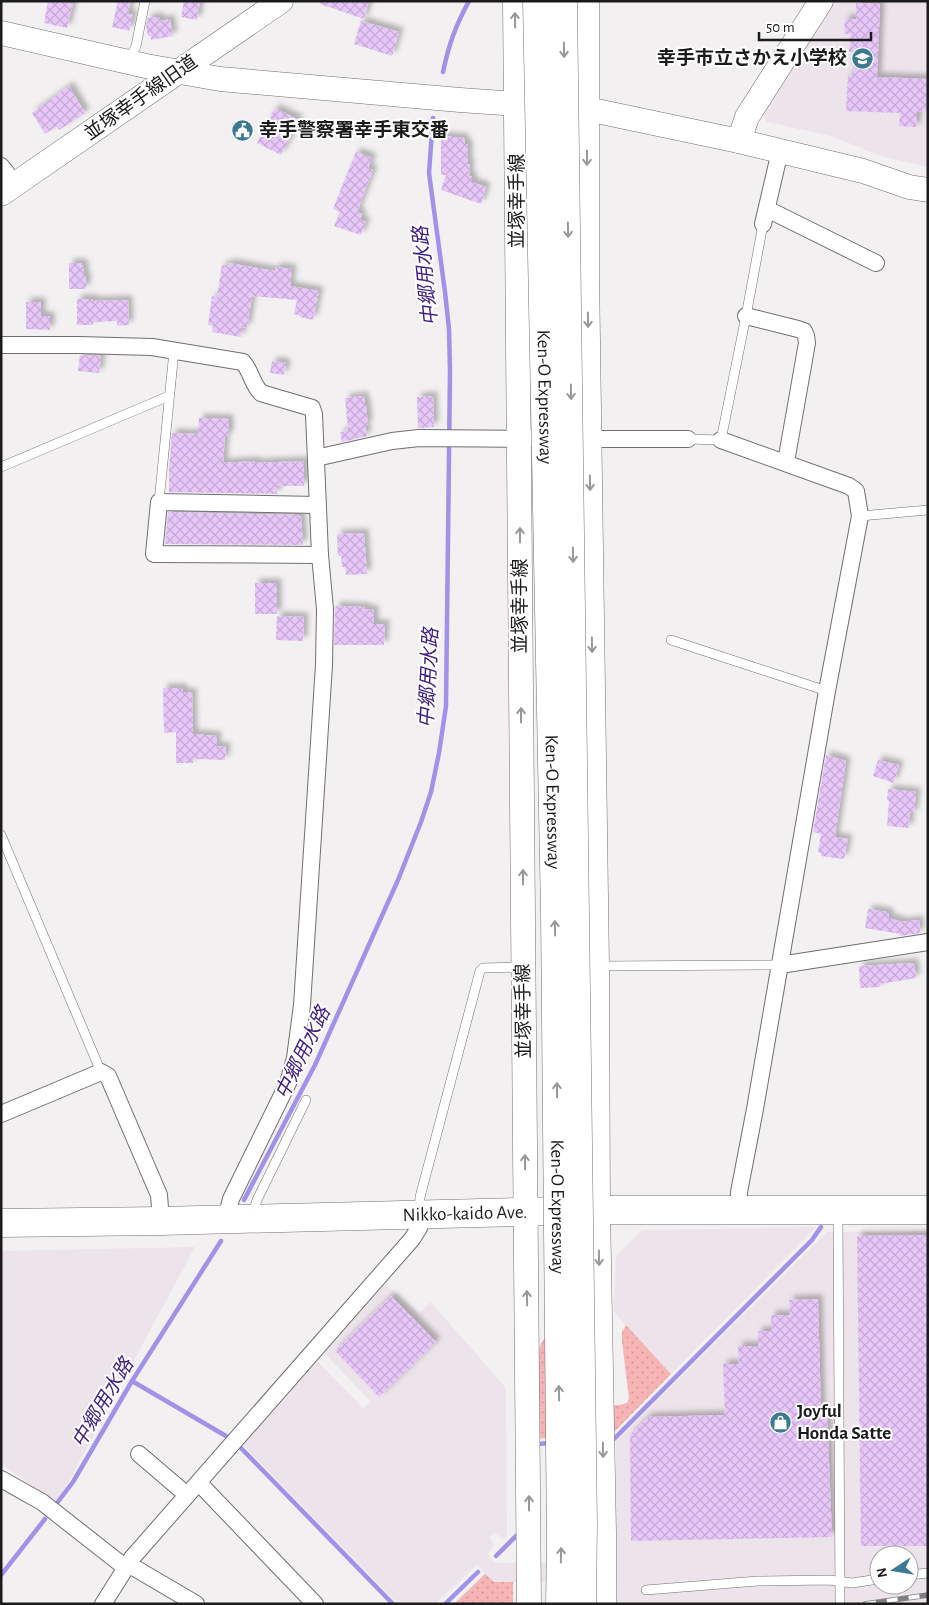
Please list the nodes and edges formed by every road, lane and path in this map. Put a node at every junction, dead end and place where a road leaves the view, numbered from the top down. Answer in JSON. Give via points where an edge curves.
{"nodes":[{"id":1,"x":145,"y":1,"type":"edge"},
{"id":2,"x":281,"y":1,"type":"edge"},
{"id":3,"x":515,"y":1,"type":"edge"},
{"id":4,"x":537,"y":1,"type":"edge"},
{"id":5,"x":563,"y":1,"type":"edge"},
{"id":6,"x":587,"y":1,"type":"edge"},
{"id":7,"x":821,"y":1,"type":"edge"},
{"id":8,"x":1,"y":34,"type":"edge"},
{"id":9,"x":128,"y":62,"type":"junction"},
{"id":10,"x":178,"y":72,"type":"junction"},
{"id":11,"x":516,"y":103,"type":"junction"},
{"id":12,"x":587,"y":109,"type":"junction"},
{"id":13,"x":739,"y":141,"type":"junction"},
{"id":14,"x":780,"y":151,"type":"junction"},
{"id":15,"x":6,"y":181,"type":"edge"},
{"id":16,"x":928,"y":190,"type":"edge"},
{"id":17,"x":765,"y":216,"type":"junction"},
{"id":18,"x":876,"y":262,"type":"dead end"},
{"id":19,"x":746,"y":316,"type":"junction"},
{"id":20,"x":518,"y":334,"type":"junction"},
{"id":21,"x":1,"y":345,"type":"edge"},
{"id":22,"x":174,"y":351,"type":"junction"},
{"id":23,"x":169,"y":396,"type":"junction"},
{"id":24,"x":519,"y":439,"type":"junction"},
{"id":25,"x":590,"y":439,"type":"junction"},
{"id":26,"x":688,"y":439,"type":"joint"},
{"id":27,"x":721,"y":440,"type":"junction"},
{"id":28,"x":316,"y":458,"type":"junction"},
{"id":29,"x":786,"y":462,"type":"junction"},
{"id":30,"x":1,"y":466,"type":"edge"},
{"id":31,"x":158,"y":502,"type":"junction"},
{"id":32,"x":317,"y":504,"type":"junction"},
{"id":33,"x":928,"y":510,"type":"edge"},
{"id":34,"x":860,"y":516,"type":"junction"},
{"id":35,"x":320,"y":555,"type":"junction"},
{"id":36,"x":671,"y":640,"type":"dead end"},
{"id":37,"x":827,"y":691,"type":"junction"},
{"id":38,"x":1,"y":835,"type":"edge"},
{"id":39,"x":928,"y":942,"type":"edge"},
{"id":40,"x":780,"y":965,"type":"junction"},
{"id":41,"x":597,"y":966,"type":"junction"},
{"id":42,"x":524,"y":967,"type":"junction"},
{"id":43,"x":597,"y":1033,"type":"junction"},
{"id":44,"x":101,"y":1072,"type":"junction"},
{"id":45,"x":306,"y":1100,"type":"dead end"},
{"id":46,"x":1,"y":1114,"type":"edge"},
{"id":47,"x":738,"y":1209,"type":"junction"},
{"id":48,"x":598,"y":1210,"type":"junction"},
{"id":49,"x":928,"y":1210,"type":"edge"},
{"id":50,"x":526,"y":1211,"type":"junction"},
{"id":51,"x":838,"y":1211,"type":"junction"},
{"id":52,"x":419,"y":1214,"type":"junction"},
{"id":53,"x":239,"y":1219,"type":"junction"},
{"id":54,"x":160,"y":1221,"type":"junction"},
{"id":55,"x":1,"y":1223,"type":"edge"},
{"id":56,"x":528,"y":1364,"type":"junction"},
{"id":57,"x":139,"y":1454,"type":"dead end"},
{"id":58,"x":1,"y":1479,"type":"edge"},
{"id":59,"x":198,"y":1483,"type":"junction"},
{"id":60,"x":188,"y":1495,"type":"junction"},
{"id":61,"x":127,"y":1566,"type":"junction"},
{"id":62,"x":869,"y":1581,"type":"edge"},
{"id":63,"x":841,"y":1582,"type":"junction"},
{"id":64,"x":646,"y":1590,"type":"dead end"},
{"id":65,"x":103,"y":1604,"type":"edge"},
{"id":66,"x":196,"y":1604,"type":"edge"},
{"id":67,"x":315,"y":1604,"type":"edge"},
{"id":68,"x":529,"y":1604,"type":"edge"},
{"id":69,"x":560,"y":1604,"type":"edge"},
{"id":70,"x":582,"y":1604,"type":"edge"},
{"id":71,"x":604,"y":1604,"type":"edge"},
{"id":72,"x":840,"y":1604,"type":"edge"}],
"edges":[{"from":1,"to":9,"type":"lane","via":[[136,46]]},
{"from":2,"to":10,"type":"main road","name":"並塚幸手線旧道"},
{"from":11,"to":3,"type":"main road","name":"並塚幸手線","one_way":true},
{"from":69,"to":4,"type":"highway","name":"Ken-O Expressway","one_way":true,"bridge":true,"via":[[555,913]]},
{"from":5,"to":70,"type":"highway","name":"Ken-O Expressway","one_way":true,"bridge":true,"via":[[571,372]]},
{"from":6,"to":12,"type":"main road"},
{"from":7,"to":13,"type":"main road","via":[[747,117]]},
{"from":8,"to":9,"type":"main road"},
{"from":9,"to":10,"type":"main road"},
{"from":10,"to":11,"type":"main road","via":[[220,79]]},
{"from":10,"to":15,"type":"main road","name":"並塚幸手線旧道"},
{"from":11,"to":12,"type":"main road"},
{"from":11,"to":20,"type":"main road","name":"並塚幸手線"},
{"from":12,"to":13,"type":"main road"},
{"from":12,"to":20,"type":"main road","via":[[570,116],[554,132],[550,218],[527,262]]},
{"from":12,"to":25,"type":"main road","one_way":true},
{"from":13,"to":14,"type":"main road"},
{"from":14,"to":16,"type":"main road"},
{"from":14,"to":17,"type":"street"},
{"from":17,"to":18,"type":"street"},
{"from":17,"to":19,"type":"lane"},
{"from":19,"to":27,"type":"lane"},
{"from":19,"to":29,"type":"street","via":[[798,329],[806,336]]},
{"from":20,"to":24,"type":"main road","name":"並塚幸手線"},
{"from":21,"to":22,"type":"street","via":[[152,347]]},
{"from":22,"to":23,"type":"lane"},
{"from":22,"to":28,"type":"street","via":[[243,362],[255,387],[261,392],[312,408]]},
{"from":23,"to":30,"type":"lane"},
{"from":23,"to":31,"type":"lane"},
{"from":24,"to":25,"type":"street"},
{"from":24,"to":28,"type":"street","via":[[419,438]]},
{"from":42,"to":24,"type":"main road","name":"並塚幸手線","one_way":true},
{"from":25,"to":26,"type":"street"},
{"from":25,"to":41,"type":"main road","one_way":true},
{"from":26,"to":27,"type":"lane"},
{"from":27,"to":29,"type":"street"},
{"from":28,"to":32,"type":"street"},
{"from":29,"to":34,"type":"street","via":[[856,490]]},
{"from":31,"to":32,"type":"street"},
{"from":31,"to":35,"type":"street","via":[[154,554]]},
{"from":32,"to":35,"type":"street"},
{"from":33,"to":34,"type":"lane"},
{"from":34,"to":37,"type":"street"},
{"from":35,"to":53,"type":"street","via":[[325,609],[324,665],[302,1005],[288,1083],[231,1199]]},
{"from":36,"to":37,"type":"lane"},
{"from":37,"to":40,"type":"street"},
{"from":38,"to":44,"type":"lane"},
{"from":39,"to":40,"type":"street"},
{"from":40,"to":41,"type":"lane"},
{"from":40,"to":47,"type":"street"},
{"from":41,"to":43,"type":"main road"},
{"from":50,"to":42,"type":"main road","name":"並塚幸手線","one_way":true},
{"from":42,"to":52,"type":"lane","via":[[483,968],[480,971],[420,1197]]},
{"from":43,"to":48,"type":"main road"},
{"from":43,"to":50,"type":"main road","via":[[589,1085],[569,1119],[568,1193],[560,1201]]},
{"from":44,"to":46,"type":"street"},
{"from":44,"to":54,"type":"street","via":[[108,1076],[159,1195]]},
{"from":45,"to":53,"type":"lane","via":[[256,1200]]},
{"from":47,"to":48,"type":"highway","name":"Nikko-kaido Ave."},
{"from":47,"to":51,"type":"highway","name":"Nikko-kaido Ave."},
{"from":48,"to":50,"type":"highway","name":"Nikko-kaido Ave."},
{"from":48,"to":56,"type":"main road","via":[[584,1218],[571,1233],[569,1292],[541,1330]]},
{"from":48,"to":71,"type":"main road","one_way":true},
{"from":49,"to":51,"type":"highway","name":"Nikko-kaido Ave."},
{"from":50,"to":52,"type":"highway","name":"Nikko-kaido Ave."},
{"from":56,"to":50,"type":"main road","name":"並塚幸手線","one_way":true},
{"from":51,"to":63,"type":"lane"},
{"from":52,"to":53,"type":"highway","name":"Nikko-kaido Ave."},
{"from":52,"to":59,"type":"street","via":[[419,1228],[412,1239]]},
{"from":53,"to":54,"type":"highway","name":"Nikko-kaido Ave."},
{"from":54,"to":55,"type":"highway","name":"Nikko-kaido Ave."},
{"from":68,"to":56,"type":"main road","name":"並塚幸手線","one_way":true},
{"from":57,"to":60,"type":"street"},
{"from":58,"to":61,"type":"street","via":[[42,1502]]},
{"from":59,"to":60,"type":"street"},
{"from":59,"to":67,"type":"street"},
{"from":60,"to":61,"type":"street"},
{"from":61,"to":65,"type":"street"},
{"from":61,"to":66,"type":"street"},
{"from":62,"to":63,"type":"lane"},
{"from":63,"to":64,"type":"lane","via":[[758,1581]]},
{"from":63,"to":72,"type":"lane"}]}
